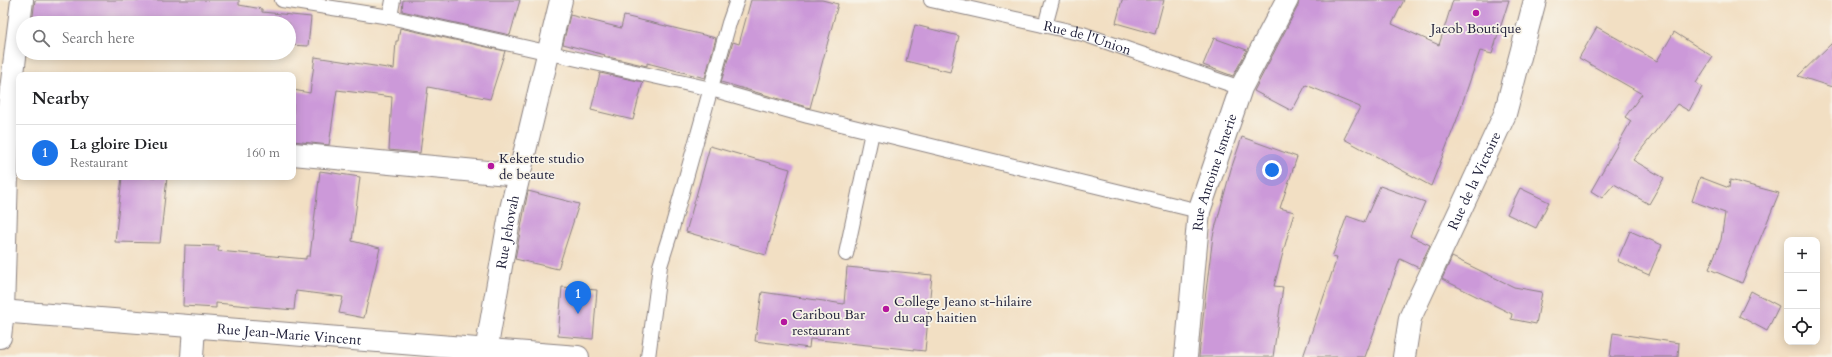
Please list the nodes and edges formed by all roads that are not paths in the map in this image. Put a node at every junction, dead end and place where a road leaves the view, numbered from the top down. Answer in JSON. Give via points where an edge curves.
{"nodes":[{"id":1,"x":22,"y":0,"type":"edge"},
{"id":2,"x":282,"y":0,"type":"edge"},
{"id":3,"x":393,"y":0,"type":"edge"},
{"id":4,"x":561,"y":0,"type":"edge"},
{"id":5,"x":737,"y":0,"type":"edge"},
{"id":6,"x":1052,"y":0,"type":"edge"},
{"id":7,"x":1287,"y":0,"type":"edge"},
{"id":8,"x":1535,"y":0,"type":"edge"},
{"id":9,"x":938,"y":1,"type":"edge"},
{"id":10,"x":20,"y":16,"type":"edge"},
{"id":11,"x":390,"y":17,"type":"junction"},
{"id":12,"x":1045,"y":26,"type":"junction"},
{"id":13,"x":16,"y":49,"type":"edge"},
{"id":14,"x":547,"y":53,"type":"junction"},
{"id":15,"x":1241,"y":88,"type":"junction"},
{"id":16,"x":711,"y":89,"type":"junction"},
{"id":17,"x":9,"y":126,"type":"edge"},
{"id":18,"x":872,"y":132,"type":"junction"},
{"id":19,"x":296,"y":154,"type":"edge"},
{"id":20,"x":519,"y":175,"type":"junction"},
{"id":21,"x":1199,"y":211,"type":"junction"},
{"id":22,"x":846,"y":254,"type":"dead end"},
{"id":23,"x":1,"y":311,"type":"edge"},
{"id":24,"x":194,"y":327,"type":"junction"},
{"id":25,"x":0,"y":337,"type":"edge"},
{"id":26,"x":384,"y":349,"type":"edge"},
{"id":27,"x":485,"y":353,"type":"edge"},
{"id":28,"x":192,"y":357,"type":"edge"},
{"id":29,"x":578,"y":357,"type":"edge"},
{"id":30,"x":648,"y":357,"type":"edge"},
{"id":31,"x":1186,"y":357,"type":"edge"},
{"id":32,"x":1404,"y":357,"type":"edge"}],
"edges":[{"from":1,"to":10,"type":"street"},
{"from":2,"to":11,"type":"lane"},
{"from":3,"to":11,"type":"lane"},
{"from":4,"to":14,"type":"street","name":"Rue Jehovah"},
{"from":5,"to":16,"type":"lane"},
{"from":6,"to":12,"type":"lane"},
{"from":7,"to":15,"type":"street","name":"Rue Antoine Ismerie"},
{"from":8,"to":32,"type":"street","name":"Rue de la Victoire","via":[[1505,114],[1410,318]]},
{"from":9,"to":12,"type":"lane","name":"Rue de l'Union"},
{"from":11,"to":14,"type":"lane"},
{"from":12,"to":15,"type":"lane","name":"Rue de l'Union","via":[[1083,34]]},
{"from":13,"to":17,"type":"street"},
{"from":14,"to":16,"type":"lane"},
{"from":14,"to":20,"type":"street","name":"Rue Jehovah"},
{"from":15,"to":21,"type":"street","name":"Rue Antoine Ismerie"},
{"from":16,"to":18,"type":"lane"},
{"from":16,"to":30,"type":"lane","via":[[660,266]]},
{"from":17,"to":23,"type":"street"},
{"from":18,"to":21,"type":"lane"},
{"from":18,"to":22,"type":"lane"},
{"from":19,"to":20,"type":"street"},
{"from":20,"to":27,"type":"street","name":"Rue Jehovah","via":[[510,209]]},
{"from":21,"to":31,"type":"street","name":"Rue Antoine Ismerie"},
{"from":23,"to":24,"type":"street","name":"Rue Jean-Marie Vincent"},
{"from":23,"to":25,"type":"street"},
{"from":24,"to":26,"type":"street","name":"Rue Jean-Marie Vincent"},
{"from":24,"to":28,"type":"street"},
{"from":26,"to":27,"type":"street","name":"Rue Jean-Marie Vincent"},
{"from":27,"to":29,"type":"street","name":"Rue Jean-Marie Vincent"}]}
